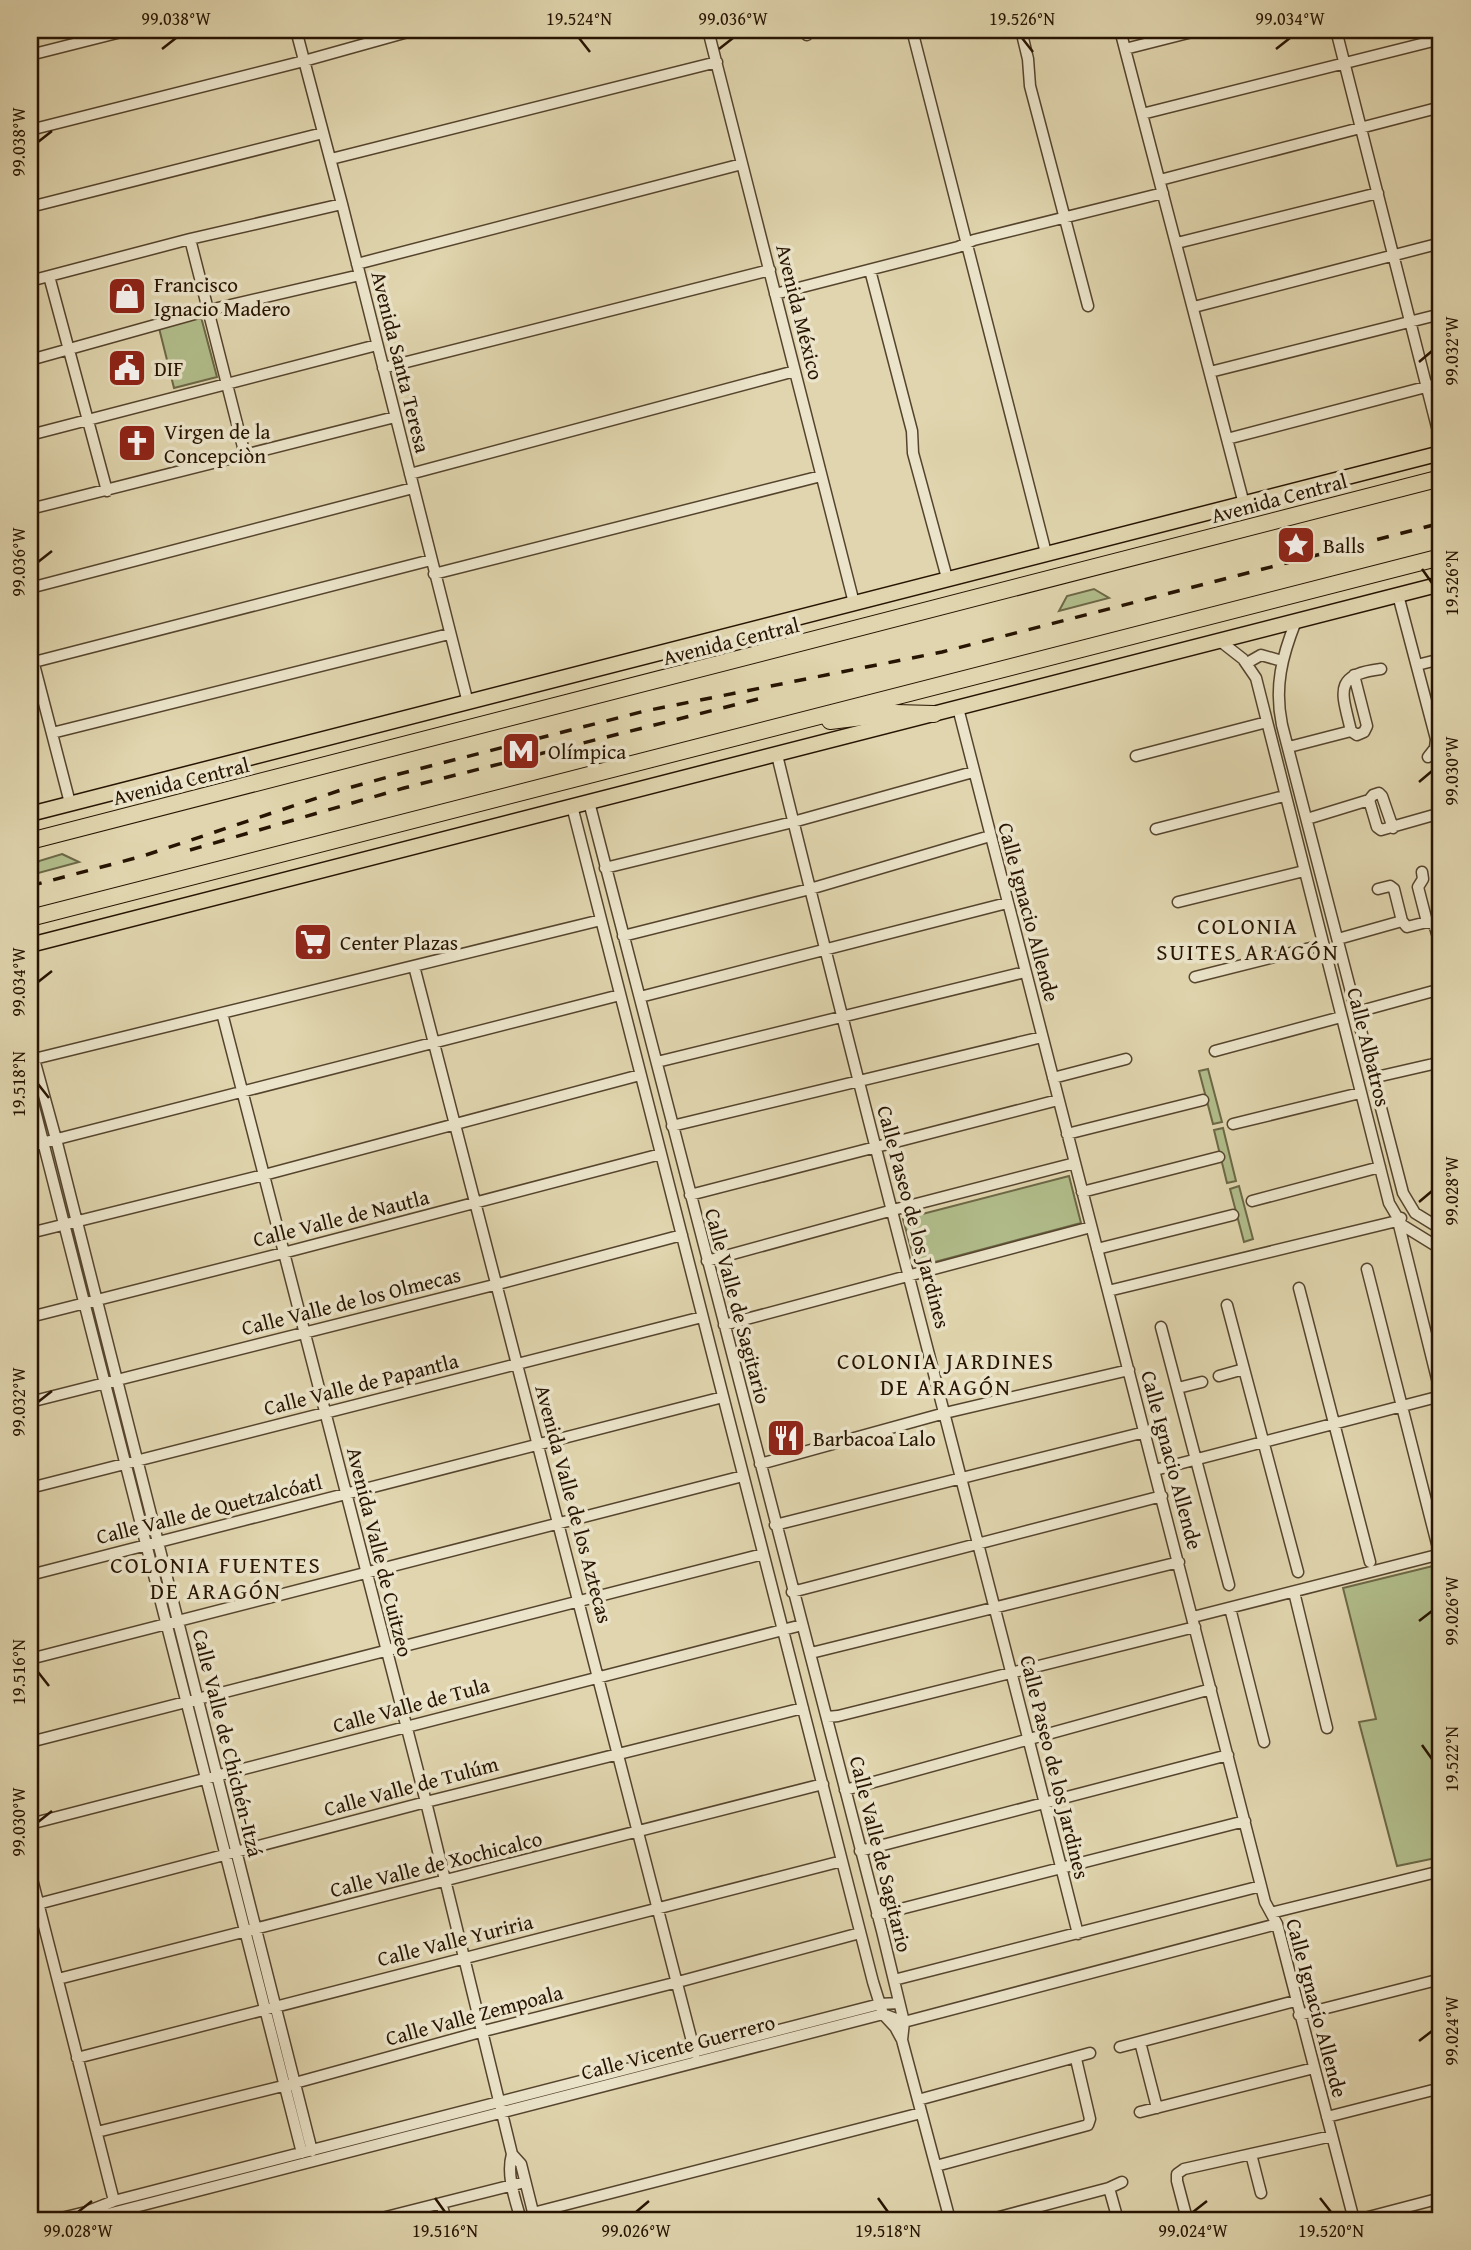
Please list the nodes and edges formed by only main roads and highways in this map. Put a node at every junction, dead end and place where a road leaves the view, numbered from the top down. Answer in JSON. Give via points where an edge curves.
{"nodes":[{"id":1,"x":1441,"y":453,"type":"edge"},
{"id":2,"x":1441,"y":478,"type":"edge"},
{"id":3,"x":1436,"y":560,"type":"edge"},
{"id":4,"x":1441,"y":584,"type":"edge"},
{"id":5,"x":934,"y":714,"type":"junction"},
{"id":6,"x":792,"y":723,"type":"junction"},
{"id":7,"x":30,"y":814,"type":"edge"},
{"id":8,"x":30,"y":841,"type":"edge"},
{"id":9,"x":30,"y":918,"type":"edge"},
{"id":10,"x":30,"y":946,"type":"edge"}],
"edges":[{"from":1,"to":7,"type":"main road","name":"Avenida Central"},
{"from":2,"to":8,"type":"highway","name":"Avenida Central"},
{"from":3,"to":6,"type":"highway"},
{"from":4,"to":5,"type":"main road"},
{"from":5,"to":6,"type":"highway"},
{"from":5,"to":10,"type":"main road"},
{"from":6,"to":9,"type":"highway"}]}
